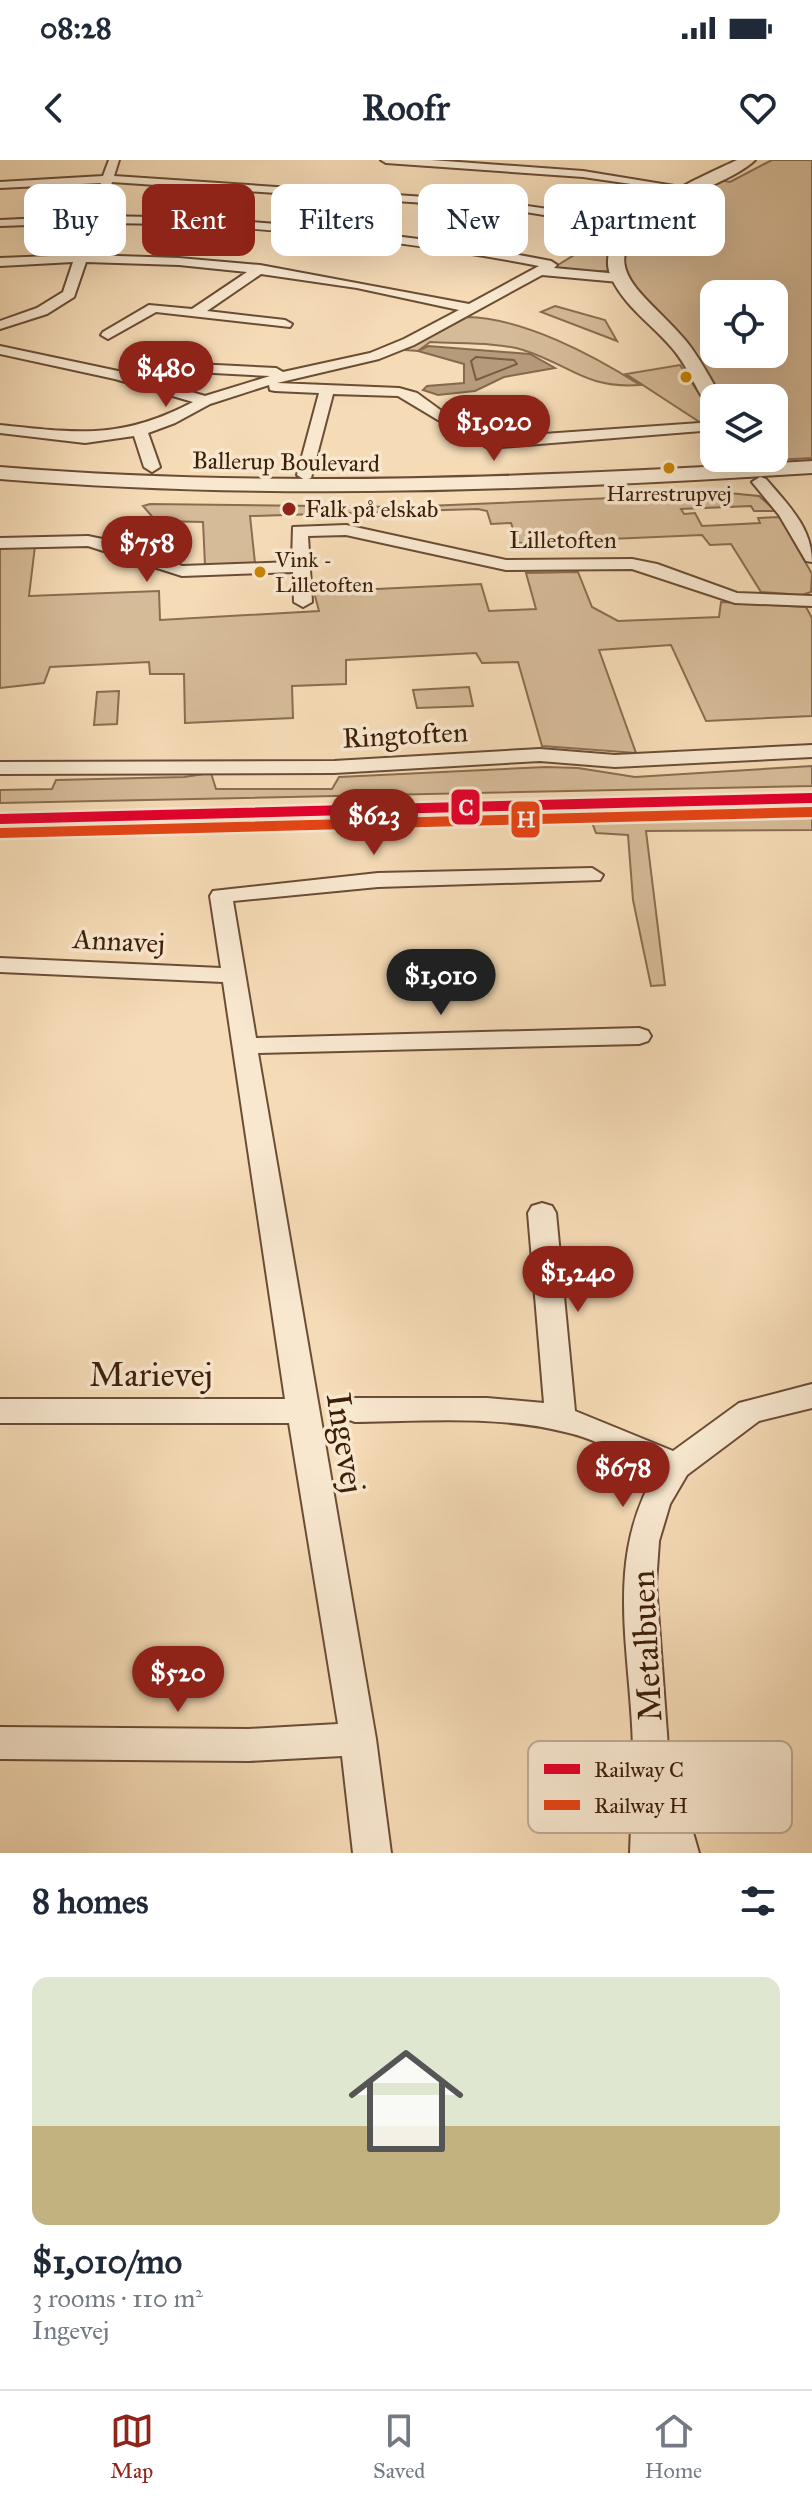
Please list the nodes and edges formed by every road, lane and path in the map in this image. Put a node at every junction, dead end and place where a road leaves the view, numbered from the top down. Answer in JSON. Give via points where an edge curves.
{"nodes":[{"id":1,"x":114,"y":160,"type":"edge"},
{"id":2,"x":386,"y":160,"type":"edge"},
{"id":3,"x":748,"y":160,"type":"edge"},
{"id":4,"x":108,"y":179,"type":"junction"},
{"id":5,"x":106,"y":184,"type":"edge"},
{"id":6,"x":652,"y":184,"type":"edge"},
{"id":7,"x":704,"y":184,"type":"edge"},
{"id":8,"x":0,"y":185,"type":"edge"},
{"id":9,"x":544,"y":212,"type":"edge"},
{"id":10,"x":126,"y":219,"type":"edge"},
{"id":11,"x":24,"y":222,"type":"edge"},
{"id":12,"x":0,"y":223,"type":"edge"},
{"id":13,"x":614,"y":256,"type":"edge"},
{"id":14,"x":83,"y":258,"type":"junction"},
{"id":15,"x":0,"y":262,"type":"edge"},
{"id":16,"x":546,"y":268,"type":"junction"},
{"id":17,"x":260,"y":269,"type":"junction"},
{"id":18,"x":619,"y":278,"type":"junction"},
{"id":19,"x":474,"y":309,"type":"junction"},
{"id":20,"x":193,"y":314,"type":"junction"},
{"id":21,"x":285,"y":324,"type":"dead end"},
{"id":22,"x":0,"y":325,"type":"edge"},
{"id":23,"x":108,"y":335,"type":"dead end"},
{"id":24,"x":0,"y":350,"type":"edge"},
{"id":25,"x":290,"y":374,"type":"junction"},
{"id":26,"x":118,"y":375,"type":"junction"},
{"id":27,"x":704,"y":384,"type":"edge"},
{"id":28,"x":252,"y":386,"type":"junction"},
{"id":29,"x":327,"y":389,"type":"junction"},
{"id":30,"x":205,"y":401,"type":"junction"},
{"id":31,"x":443,"y":417,"type":"dead end"},
{"id":32,"x":700,"y":427,"type":"edge"},
{"id":33,"x":0,"y":429,"type":"edge"},
{"id":34,"x":140,"y":431,"type":"junction"},
{"id":35,"x":488,"y":443,"type":"dead end"},
{"id":36,"x":152,"y":467,"type":"dead end"},
{"id":37,"x":812,"y":467,"type":"edge"},
{"id":38,"x":788,"y":468,"type":"edge"},
{"id":39,"x":725,"y":472,"type":"edge"},
{"id":40,"x":726,"y":472,"type":"edge"},
{"id":41,"x":759,"y":472,"type":"edge"},
{"id":42,"x":770,"y":472,"type":"edge"},
{"id":43,"x":0,"y":473,"type":"edge"},
{"id":44,"x":305,"y":475,"type":"dead end"},
{"id":45,"x":812,"y":479,"type":"edge"},
{"id":46,"x":0,"y":483,"type":"edge"},
{"id":47,"x":0,"y":543,"type":"edge"},
{"id":48,"x":812,"y":557,"type":"edge"},
{"id":49,"x":299,"y":567,"type":"junction"},
{"id":50,"x":812,"y":601,"type":"edge"},
{"id":51,"x":303,"y":602,"type":"dead end"},
{"id":52,"x":812,"y":751,"type":"edge"},
{"id":53,"x":0,"y":768,"type":"edge"},
{"id":54,"x":592,"y":875,"type":"dead end"},
{"id":55,"x":0,"y":965,"type":"edge"},
{"id":56,"x":236,"y":976,"type":"junction"},
{"id":57,"x":639,"y":1036,"type":"dead end"},
{"id":58,"x":244,"y":1046,"type":"junction"},
{"id":59,"x":542,"y":1213,"type":"dead end"},
{"id":60,"x":812,"y":1396,"type":"edge"},
{"id":61,"x":355,"y":1410,"type":"dead end"},
{"id":62,"x":0,"y":1411,"type":"edge"},
{"id":63,"x":302,"y":1411,"type":"junction"},
{"id":64,"x":561,"y":1419,"type":"junction"},
{"id":65,"x":676,"y":1466,"type":"junction"},
{"id":66,"x":358,"y":1739,"type":"junction"},
{"id":67,"x":650,"y":1741,"type":"edge"},
{"id":68,"x":0,"y":1743,"type":"edge"},
{"id":69,"x":649,"y":1833,"type":"edge"},
{"id":70,"x":674,"y":1833,"type":"edge"},
{"id":71,"x":372,"y":1853,"type":"edge"},
{"id":72,"x":649,"y":1853,"type":"edge"},
{"id":73,"x":680,"y":1853,"type":"edge"}],
"edges":[{"from":1,"to":4,"type":"street"},
{"from":2,"to":6,"type":"street"},
{"from":3,"to":7,"type":"street"},
{"from":4,"to":5,"type":"street"},
{"from":4,"to":8,"type":"street"},
{"from":4,"to":9,"type":"street"},
{"from":10,"to":16,"type":"street","via":[[364,234],[448,245]]},
{"from":11,"to":12,"type":"street"},
{"from":13,"to":18,"type":"street"},
{"from":14,"to":15,"type":"street"},
{"from":14,"to":17,"type":"street"},
{"from":14,"to":22,"type":"street","via":[[74,285],[58,302]]},
{"from":16,"to":18,"type":"street"},
{"from":16,"to":19,"type":"street"},
{"from":17,"to":19,"type":"street"},
{"from":17,"to":20,"type":"street"},
{"from":18,"to":27,"type":"street","via":[[682,348]]},
{"from":19,"to":25,"type":"street","via":[[374,356]]},
{"from":20,"to":21,"type":"street"},
{"from":20,"to":23,"type":"street","via":[[154,308]]},
{"from":24,"to":26,"type":"street"},
{"from":25,"to":26,"type":"street","via":[[176,367]]},
{"from":25,"to":28,"type":"street"},
{"from":26,"to":30,"type":"street"},
{"from":28,"to":29,"type":"street"},
{"from":28,"to":30,"type":"street"},
{"from":29,"to":31,"type":"street","via":[[399,392]]},
{"from":29,"to":44,"type":"street"},
{"from":30,"to":34,"type":"street"},
{"from":32,"to":35,"type":"street"},
{"from":33,"to":34,"type":"street","via":[[72,438]]},
{"from":34,"to":36,"type":"street"},
{"from":37,"to":38,"type":"street","name":"Ballerup Boulevard"},
{"from":39,"to":43,"type":"street","name":"Ballerup Boulevard","via":[[342,489],[167,486]]},
{"from":40,"to":46,"type":"street","name":"Ballerup Boulevard","via":[[344,496]]},
{"from":41,"to":48,"type":"street"},
{"from":42,"to":45,"type":"street","name":"Ballerup Boulevard"},
{"from":47,"to":49,"type":"street","via":[[82,540],[129,550],[166,569],[182,571]]},
{"from":49,"to":50,"type":"street","name":"Lilletoften","via":[[299,531],[339,529],[501,565],[632,564],[735,598]]},
{"from":49,"to":51,"type":"street","name":"Lilletoften"},
{"from":52,"to":53,"type":"street","name":"Ringtoften","via":[[615,761],[540,755],[334,767]]},
{"from":54,"to":56,"type":"street","name":"Ingevej","via":[[378,880],[221,896]]},
{"from":55,"to":56,"type":"street","name":"Annavej"},
{"from":56,"to":58,"type":"street","name":"Ingevej"},
{"from":57,"to":58,"type":"street"},
{"from":58,"to":63,"type":"street","name":"Ingevej"},
{"from":59,"to":64,"type":"street"},
{"from":60,"to":65,"type":"street","name":"Metalbuen","via":[[750,1411]]},
{"from":61,"to":64,"type":"street","via":[[497,1412]]},
{"from":62,"to":63,"type":"street","name":"Marievej"},
{"from":63,"to":66,"type":"street","name":"Ingevej"},
{"from":64,"to":65,"type":"street"},
{"from":65,"to":67,"type":"street","name":"Metalbuen","via":[[655,1501],[643,1541],[639,1584]]},
{"from":66,"to":68,"type":"street","via":[[249,1745]]},
{"from":66,"to":71,"type":"street","name":"Ingevej"},
{"from":69,"to":72,"type":"street","name":"Metalbuen"},
{"from":70,"to":73,"type":"street","name":"Metalbuen"}]}
